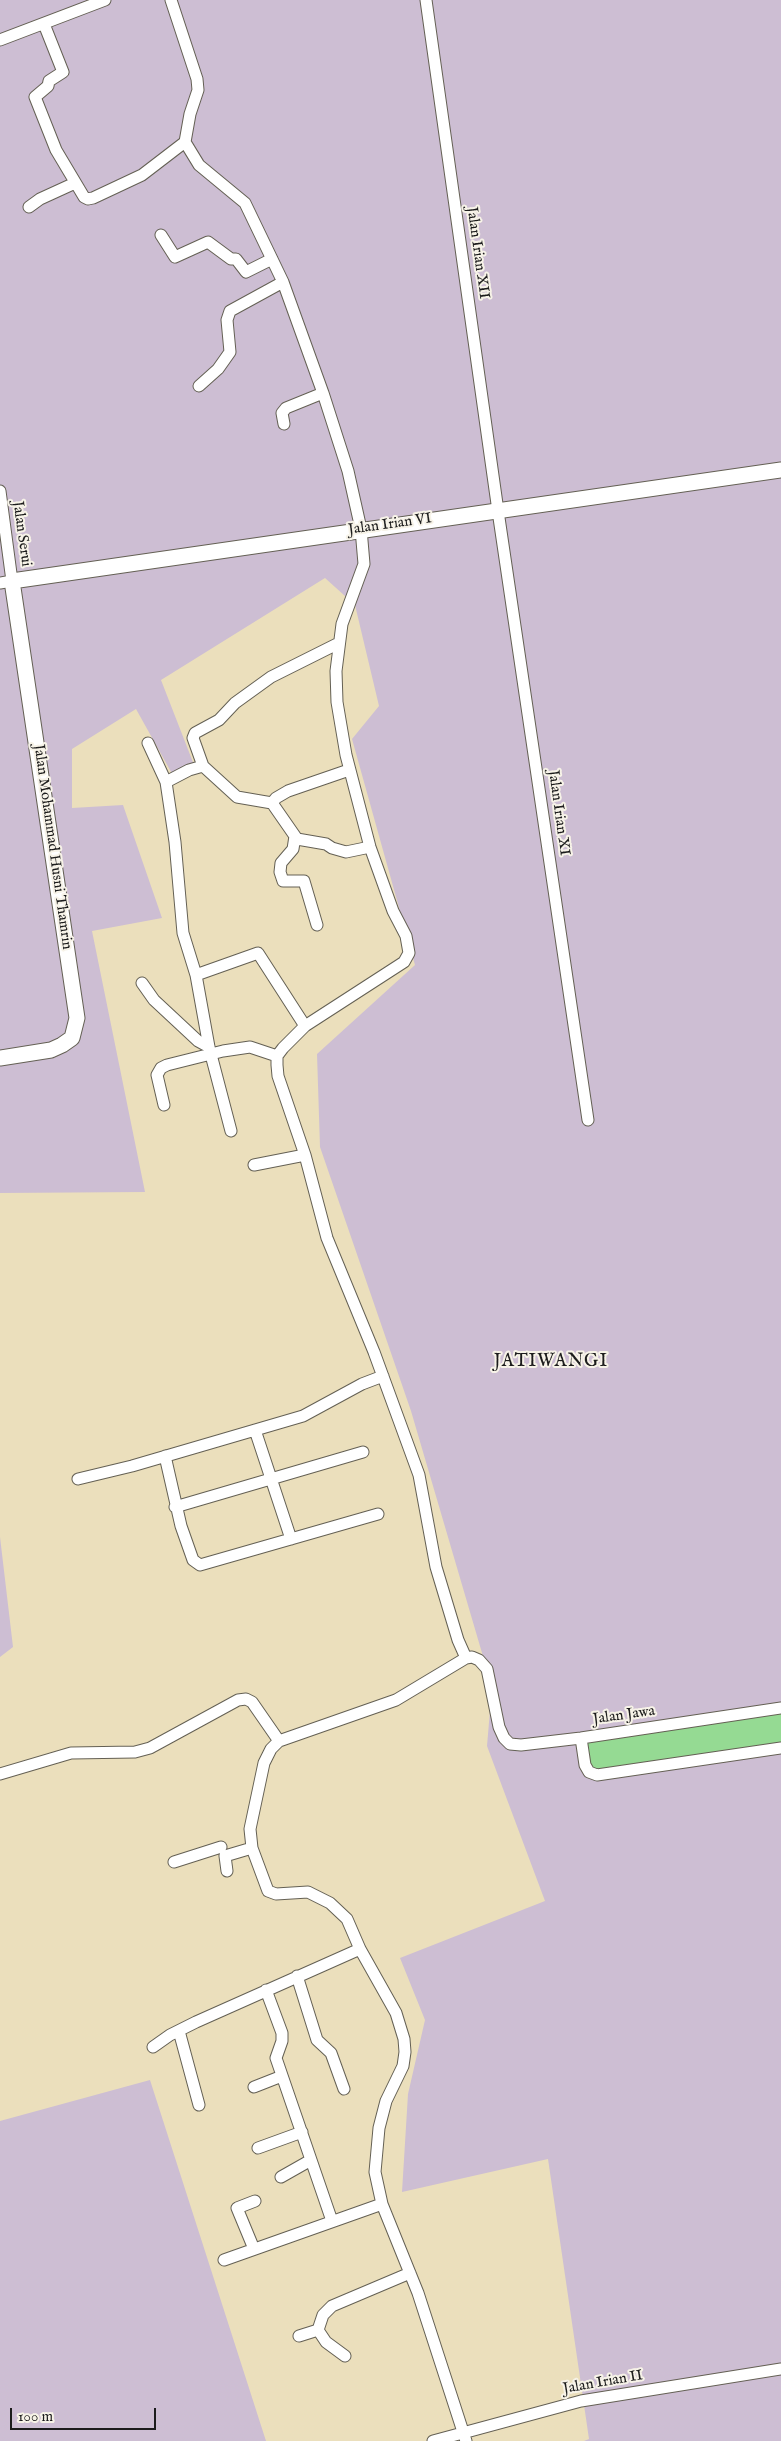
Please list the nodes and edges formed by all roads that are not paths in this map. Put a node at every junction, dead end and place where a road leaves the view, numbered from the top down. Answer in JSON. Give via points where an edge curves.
{"nodes":[{"id":1,"x":105,"y":0,"type":"edge"},
{"id":2,"x":171,"y":0,"type":"edge"},
{"id":3,"x":426,"y":0,"type":"edge"},
{"id":4,"x":44,"y":24,"type":"junction"},
{"id":5,"x":0,"y":40,"type":"edge"},
{"id":6,"x":186,"y":142,"type":"junction"},
{"id":7,"x":75,"y":183,"type":"junction"},
{"id":8,"x":29,"y":207,"type":"dead end"},
{"id":9,"x":161,"y":235,"type":"dead end"},
{"id":10,"x":272,"y":259,"type":"junction"},
{"id":11,"x":283,"y":282,"type":"junction"},
{"id":12,"x":199,"y":386,"type":"dead end"},
{"id":13,"x":323,"y":393,"type":"junction"},
{"id":14,"x":284,"y":424,"type":"dead end"},
{"id":15,"x":781,"y":470,"type":"edge"},
{"id":16,"x":0,"y":491,"type":"edge"},
{"id":17,"x":498,"y":511,"type":"junction"},
{"id":18,"x":361,"y":529,"type":"junction"},
{"id":19,"x":6,"y":582,"type":"edge"},
{"id":20,"x":339,"y":643,"type":"junction"},
{"id":21,"x":148,"y":743,"type":"dead end"},
{"id":22,"x":203,"y":766,"type":"junction"},
{"id":23,"x":350,"y":770,"type":"junction"},
{"id":24,"x":166,"y":782,"type":"junction"},
{"id":25,"x":272,"y":803,"type":"junction"},
{"id":26,"x":295,"y":836,"type":"junction"},
{"id":27,"x":370,"y":847,"type":"junction"},
{"id":28,"x":317,"y":925,"type":"dead end"},
{"id":29,"x":196,"y":974,"type":"junction"},
{"id":30,"x":142,"y":983,"type":"dead end"},
{"id":31,"x":305,"y":1026,"type":"junction"},
{"id":32,"x":210,"y":1050,"type":"junction"},
{"id":33,"x":277,"y":1056,"type":"junction"},
{"id":34,"x":0,"y":1058,"type":"edge"},
{"id":35,"x":164,"y":1105,"type":"dead end"},
{"id":36,"x":588,"y":1120,"type":"dead end"},
{"id":37,"x":231,"y":1132,"type":"dead end"},
{"id":38,"x":305,"y":1155,"type":"junction"},
{"id":39,"x":254,"y":1165,"type":"dead end"},
{"id":40,"x":383,"y":1376,"type":"junction"},
{"id":41,"x":255,"y":1430,"type":"junction"},
{"id":42,"x":363,"y":1452,"type":"dead end"},
{"id":43,"x":165,"y":1456,"type":"junction"},
{"id":44,"x":78,"y":1479,"type":"dead end"},
{"id":45,"x":271,"y":1479,"type":"junction"},
{"id":46,"x":175,"y":1506,"type":"junction"},
{"id":47,"x":378,"y":1514,"type":"dead end"},
{"id":48,"x":291,"y":1539,"type":"junction"},
{"id":49,"x":466,"y":1658,"type":"junction"},
{"id":50,"x":781,"y":1708,"type":"edge"},
{"id":51,"x":580,"y":1738,"type":"junction"},
{"id":52,"x":279,"y":1741,"type":"junction"},
{"id":53,"x":781,"y":1748,"type":"edge"},
{"id":54,"x":0,"y":1774,"type":"edge"},
{"id":55,"x":221,"y":1848,"type":"junction"},
{"id":56,"x":252,"y":1848,"type":"junction"},
{"id":57,"x":174,"y":1862,"type":"dead end"},
{"id":58,"x":227,"y":1871,"type":"dead end"},
{"id":59,"x":360,"y":1949,"type":"junction"},
{"id":60,"x":297,"y":1976,"type":"junction"},
{"id":61,"x":266,"y":1990,"type":"junction"},
{"id":62,"x":179,"y":2031,"type":"junction"},
{"id":63,"x":153,"y":2047,"type":"dead end"},
{"id":64,"x":282,"y":2076,"type":"junction"},
{"id":65,"x":254,"y":2087,"type":"dead end"},
{"id":66,"x":344,"y":2089,"type":"dead end"},
{"id":67,"x":199,"y":2105,"type":"dead end"},
{"id":68,"x":302,"y":2132,"type":"junction"},
{"id":69,"x":258,"y":2148,"type":"dead end"},
{"id":70,"x":311,"y":2160,"type":"junction"},
{"id":71,"x":281,"y":2177,"type":"dead end"},
{"id":72,"x":254,"y":2202,"type":"dead end"},
{"id":73,"x":382,"y":2204,"type":"junction"},
{"id":74,"x":332,"y":2221,"type":"junction"},
{"id":75,"x":254,"y":2249,"type":"junction"},
{"id":76,"x":224,"y":2260,"type":"dead end"},
{"id":77,"x":410,"y":2273,"type":"junction"},
{"id":78,"x":318,"y":2330,"type":"junction"},
{"id":79,"x":299,"y":2336,"type":"dead end"},
{"id":80,"x":345,"y":2356,"type":"dead end"},
{"id":81,"x":781,"y":2369,"type":"edge"},
{"id":82,"x":465,"y":2438,"type":"edge"},
{"id":83,"x":433,"y":2441,"type":"edge"}],
"edges":[{"from":1,"to":4,"type":"street"},
{"from":2,"to":6,"type":"street","via":[[197,79],[198,90]]},
{"from":3,"to":17,"type":"street","name":"Jalan Irian XII"},
{"from":4,"to":5,"type":"street"},
{"from":4,"to":7,"type":"street","via":[[63,72],[49,80],[48,86],[35,97],[56,150]]},
{"from":6,"to":7,"type":"street","via":[[142,175],[90,199],[84,197]]},
{"from":6,"to":10,"type":"street","via":[[199,165],[245,203]]},
{"from":7,"to":8,"type":"street"},
{"from":9,"to":10,"type":"street","via":[[175,257],[208,242],[236,259],[246,272]]},
{"from":10,"to":11,"type":"street"},
{"from":11,"to":12,"type":"street","via":[[238,305],[228,314],[230,352],[218,369]]},
{"from":11,"to":13,"type":"street"},
{"from":13,"to":14,"type":"street","via":[[286,408],[282,413]]},
{"from":13,"to":18,"type":"street","via":[[348,471]]},
{"from":15,"to":17,"type":"street","name":"Jalan Irian VI"},
{"from":16,"to":19,"type":"street","name":"Jalan Serui"},
{"from":17,"to":18,"type":"street","name":"Jalan Irian VI"},
{"from":17,"to":36,"type":"street","name":"Jalan Irian XI"},
{"from":18,"to":19,"type":"street","name":"Jalan Irian VI"},
{"from":18,"to":20,"type":"street","via":[[364,564],[349,601]]},
{"from":19,"to":34,"type":"street","name":"Jalan Mohammad Husni Thamrin","via":[[77,1018],[72,1038],[62,1045],[51,1050]]},
{"from":20,"to":22,"type":"street","via":[[271,677],[235,703],[219,720],[195,733],[193,738]]},
{"from":20,"to":23,"type":"street","via":[[337,702]]},
{"from":21,"to":24,"type":"street"},
{"from":22,"to":24,"type":"street"},
{"from":22,"to":25,"type":"street","via":[[237,798]]},
{"from":23,"to":25,"type":"street","via":[[288,791]]},
{"from":23,"to":27,"type":"street"},
{"from":24,"to":29,"type":"street","via":[[183,933]]},
{"from":25,"to":26,"type":"street"},
{"from":26,"to":27,"type":"street","via":[[346,852]]},
{"from":26,"to":28,"type":"street","via":[[294,849],[281,863],[280,872],[283,881],[304,881]]},
{"from":27,"to":31,"type":"street","via":[[393,911],[406,936],[409,953],[404,962]]},
{"from":29,"to":31,"type":"street","via":[[258,953]]},
{"from":29,"to":32,"type":"street"},
{"from":30,"to":32,"type":"street","via":[[154,1000]]},
{"from":31,"to":33,"type":"street"},
{"from":32,"to":33,"type":"street","via":[[250,1047]]},
{"from":32,"to":35,"type":"street","via":[[158,1071]]},
{"from":32,"to":37,"type":"street"},
{"from":33,"to":38,"type":"street","via":[[278,1076]]},
{"from":38,"to":39,"type":"street"},
{"from":38,"to":40,"type":"street","via":[[327,1238]]},
{"from":40,"to":41,"type":"street","via":[[303,1416]]},
{"from":40,"to":49,"type":"street","via":[[419,1475],[436,1566]]},
{"from":41,"to":43,"type":"street"},
{"from":41,"to":45,"type":"street"},
{"from":42,"to":45,"type":"street"},
{"from":43,"to":44,"type":"street"},
{"from":43,"to":46,"type":"street"},
{"from":45,"to":46,"type":"street"},
{"from":45,"to":48,"type":"street"},
{"from":46,"to":48,"type":"street","via":[[193,1560],[200,1565]]},
{"from":47,"to":48,"type":"street"},
{"from":49,"to":51,"type":"street","via":[[479,1660],[486,1669],[499,1727],[510,1744]]},
{"from":49,"to":52,"type":"street","via":[[396,1700]]},
{"from":50,"to":51,"type":"street","name":"Jalan Jawa"},
{"from":51,"to":53,"type":"street","name":"Jalan Jawa","via":[[585,1765],[589,1772],[597,1775]]},
{"from":52,"to":54,"type":"street","via":[[252,1702],[246,1699],[238,1700],[150,1748],[135,1752],[70,1753]]},
{"from":52,"to":56,"type":"street","via":[[264,1763],[250,1829]]},
{"from":55,"to":56,"type":"street"},
{"from":55,"to":57,"type":"street"},
{"from":55,"to":58,"type":"street"},
{"from":56,"to":59,"type":"street","via":[[268,1891],[276,1894],[308,1892],[330,1903],[347,1918]]},
{"from":59,"to":60,"type":"street"},
{"from":59,"to":73,"type":"street","via":[[396,2012],[404,2039],[403,2066],[386,2102],[375,2153]]},
{"from":60,"to":61,"type":"street"},
{"from":60,"to":66,"type":"street","via":[[317,2040],[331,2053]]},
{"from":61,"to":62,"type":"street"},
{"from":61,"to":64,"type":"street","via":[[282,2033],[276,2058]]},
{"from":62,"to":63,"type":"street"},
{"from":62,"to":67,"type":"street"},
{"from":64,"to":65,"type":"street"},
{"from":64,"to":68,"type":"street"},
{"from":68,"to":69,"type":"street"},
{"from":68,"to":70,"type":"street"},
{"from":70,"to":71,"type":"street"},
{"from":70,"to":74,"type":"street"},
{"from":72,"to":75,"type":"street","via":[[237,2208]]},
{"from":73,"to":74,"type":"street"},
{"from":73,"to":77,"type":"street"},
{"from":74,"to":75,"type":"street"},
{"from":75,"to":76,"type":"street"},
{"from":77,"to":78,"type":"street","via":[[332,2306],[323,2315]]},
{"from":77,"to":82,"type":"street"},
{"from":78,"to":79,"type":"street"},
{"from":78,"to":80,"type":"street","via":[[326,2342]]},
{"from":81,"to":82,"type":"street","name":"Jalan Irian II","via":[[581,2401]]},
{"from":82,"to":83,"type":"street","name":"Jalan Irian II"}]}
